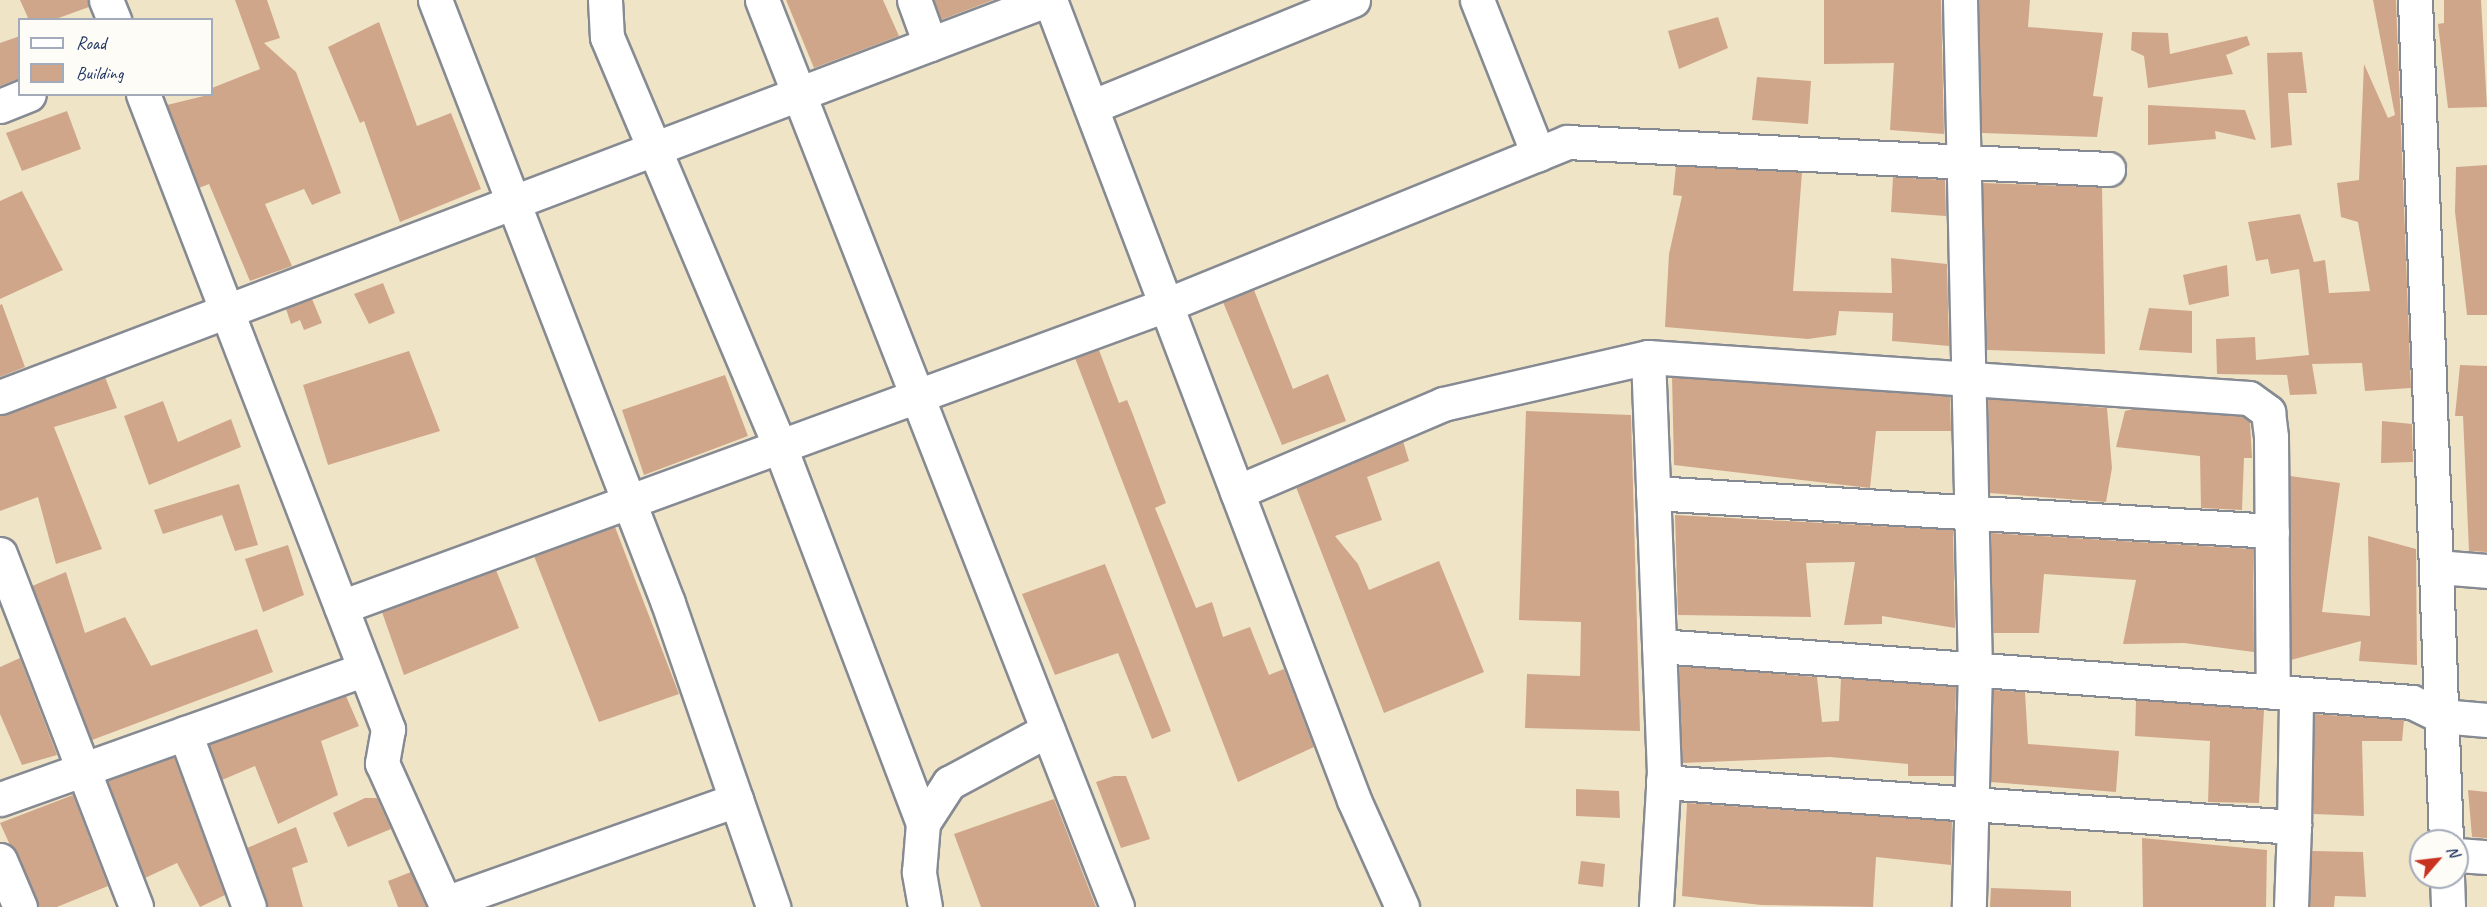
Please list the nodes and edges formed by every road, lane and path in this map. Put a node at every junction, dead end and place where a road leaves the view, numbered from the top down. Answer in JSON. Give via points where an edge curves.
{"nodes":[{"id":1,"x":106,"y":0,"type":"edge"},
{"id":2,"x":435,"y":0,"type":"edge"},
{"id":3,"x":605,"y":0,"type":"edge"},
{"id":4,"x":762,"y":0,"type":"edge"},
{"id":5,"x":914,"y":0,"type":"edge"},
{"id":6,"x":1048,"y":0,"type":"edge"},
{"id":7,"x":1353,"y":0,"type":"edge"},
{"id":8,"x":1477,"y":0,"type":"edge"},
{"id":9,"x":1960,"y":0,"type":"edge"},
{"id":10,"x":2415,"y":0,"type":"edge"},
{"id":11,"x":113,"y":18,"type":"edge"},
{"id":12,"x":930,"y":44,"type":"junction"},
{"id":13,"x":799,"y":94,"type":"junction"},
{"id":14,"x":24,"y":96,"type":"edge"},
{"id":15,"x":144,"y":96,"type":"edge"},
{"id":16,"x":0,"y":106,"type":"edge"},
{"id":17,"x":1091,"y":107,"type":"junction"},
{"id":18,"x":656,"y":148,"type":"junction"},
{"id":19,"x":1538,"y":154,"type":"junction"},
{"id":20,"x":1962,"y":161,"type":"junction"},
{"id":21,"x":2108,"y":169,"type":"dead end"},
{"id":22,"x":513,"y":203,"type":"junction"},
{"id":23,"x":1166,"y":305,"type":"junction"},
{"id":24,"x":226,"y":311,"type":"junction"},
{"id":25,"x":1648,"y":357,"type":"junction"},
{"id":26,"x":1965,"y":378,"type":"junction"},
{"id":27,"x":0,"y":397,"type":"edge"},
{"id":28,"x":918,"y":398,"type":"junction"},
{"id":29,"x":780,"y":447,"type":"junction"},
{"id":30,"x":1237,"y":492,"type":"junction"},
{"id":31,"x":1653,"y":493,"type":"junction"},
{"id":32,"x":628,"y":501,"type":"junction"},
{"id":33,"x":1970,"y":510,"type":"junction"},
{"id":34,"x":2272,"y":531,"type":"junction"},
{"id":35,"x":0,"y":554,"type":"edge"},
{"id":36,"x":2437,"y":567,"type":"junction"},
{"id":37,"x":2487,"y":571,"type":"edge"},
{"id":38,"x":341,"y":607,"type":"junction"},
{"id":39,"x":1659,"y":646,"type":"junction"},
{"id":40,"x":364,"y":669,"type":"junction"},
{"id":41,"x":1975,"y":670,"type":"junction"},
{"id":42,"x":2285,"y":693,"type":"junction"},
{"id":43,"x":2441,"y":716,"type":"junction"},
{"id":44,"x":2487,"y":720,"type":"edge"},
{"id":45,"x":1048,"y":730,"type":"junction"},
{"id":46,"x":185,"y":733,"type":"junction"},
{"id":47,"x":84,"y":769,"type":"junction"},
{"id":48,"x":1663,"y":782,"type":"junction"},
{"id":49,"x":0,"y":799,"type":"edge"},
{"id":50,"x":736,"y":800,"type":"junction"},
{"id":51,"x":1972,"y":804,"type":"junction"},
{"id":52,"x":923,"y":823,"type":"junction"},
{"id":53,"x":2294,"y":827,"type":"junction"},
{"id":54,"x":2446,"y":829,"type":"edge"},
{"id":55,"x":2469,"y":856,"type":"edge"},
{"id":56,"x":2487,"y":857,"type":"edge"},
{"id":57,"x":0,"y":860,"type":"edge"},
{"id":58,"x":2447,"y":889,"type":"edge"},
{"id":59,"x":20,"y":907,"type":"edge"},
{"id":60,"x":136,"y":907,"type":"edge"},
{"id":61,"x":249,"y":907,"type":"edge"},
{"id":62,"x":773,"y":907,"type":"edge"},
{"id":63,"x":925,"y":907,"type":"edge"},
{"id":64,"x":1117,"y":907,"type":"edge"},
{"id":65,"x":1402,"y":907,"type":"edge"},
{"id":66,"x":1656,"y":907,"type":"edge"},
{"id":67,"x":1969,"y":907,"type":"edge"},
{"id":68,"x":2292,"y":907,"type":"edge"},
{"id":69,"x":2448,"y":907,"type":"edge"}],
"edges":[{"from":1,"to":11,"type":"street"},
{"from":2,"to":22,"type":"street"},
{"from":3,"to":18,"type":"street","via":[[607,37]]},
{"from":4,"to":13,"type":"street"},
{"from":5,"to":12,"type":"street"},
{"from":6,"to":12,"type":"street"},
{"from":6,"to":17,"type":"street"},
{"from":7,"to":17,"type":"street"},
{"from":8,"to":19,"type":"street"},
{"from":9,"to":20,"type":"street"},
{"from":10,"to":36,"type":"street"},
{"from":12,"to":13,"type":"street"},
{"from":13,"to":18,"type":"street"},
{"from":13,"to":28,"type":"street"},
{"from":14,"to":16,"type":"street"},
{"from":15,"to":24,"type":"street"},
{"from":17,"to":23,"type":"street"},
{"from":18,"to":22,"type":"street"},
{"from":18,"to":29,"type":"street"},
{"from":19,"to":20,"type":"street","via":[[1568,142]]},
{"from":19,"to":23,"type":"street"},
{"from":20,"to":21,"type":"street"},
{"from":20,"to":26,"type":"street"},
{"from":22,"to":24,"type":"street"},
{"from":22,"to":32,"type":"street"},
{"from":23,"to":28,"type":"street"},
{"from":23,"to":30,"type":"street"},
{"from":24,"to":27,"type":"street"},
{"from":24,"to":38,"type":"street"},
{"from":25,"to":26,"type":"street"},
{"from":25,"to":30,"type":"street","via":[[1443,404]]},
{"from":25,"to":31,"type":"street"},
{"from":26,"to":33,"type":"street"},
{"from":26,"to":34,"type":"street","via":[[2249,398],[2268,411]]},
{"from":28,"to":29,"type":"street"},
{"from":28,"to":45,"type":"street"},
{"from":29,"to":32,"type":"street"},
{"from":29,"to":52,"type":"street"},
{"from":30,"to":65,"type":"street","via":[[1354,800]]},
{"from":31,"to":33,"type":"street"},
{"from":31,"to":39,"type":"street"},
{"from":32,"to":38,"type":"street"},
{"from":32,"to":50,"type":"street"},
{"from":33,"to":34,"type":"street"},
{"from":33,"to":41,"type":"street"},
{"from":34,"to":42,"type":"street"},
{"from":35,"to":47,"type":"street"},
{"from":36,"to":37,"type":"street"},
{"from":36,"to":43,"type":"street"},
{"from":38,"to":40,"type":"street"},
{"from":39,"to":41,"type":"street"},
{"from":39,"to":48,"type":"street"},
{"from":40,"to":46,"type":"street"},
{"from":40,"to":50,"type":"street","via":[[388,729],[382,764],[445,903]]},
{"from":41,"to":42,"type":"street"},
{"from":41,"to":51,"type":"street"},
{"from":42,"to":43,"type":"street","via":[[2412,702]]},
{"from":42,"to":53,"type":"street"},
{"from":43,"to":44,"type":"street"},
{"from":43,"to":54,"type":"street"},
{"from":45,"to":52,"type":"street","via":[[950,783]]},
{"from":45,"to":64,"type":"street"},
{"from":46,"to":47,"type":"street"},
{"from":46,"to":61,"type":"street"},
{"from":47,"to":49,"type":"street"},
{"from":47,"to":60,"type":"street"},
{"from":48,"to":51,"type":"street"},
{"from":48,"to":66,"type":"street"},
{"from":50,"to":62,"type":"street"},
{"from":51,"to":53,"type":"street"},
{"from":51,"to":67,"type":"street"},
{"from":52,"to":63,"type":"street","via":[[919,872]]},
{"from":53,"to":68,"type":"street"},
{"from":55,"to":56,"type":"street"},
{"from":57,"to":59,"type":"street"},
{"from":58,"to":69,"type":"street"}]}
